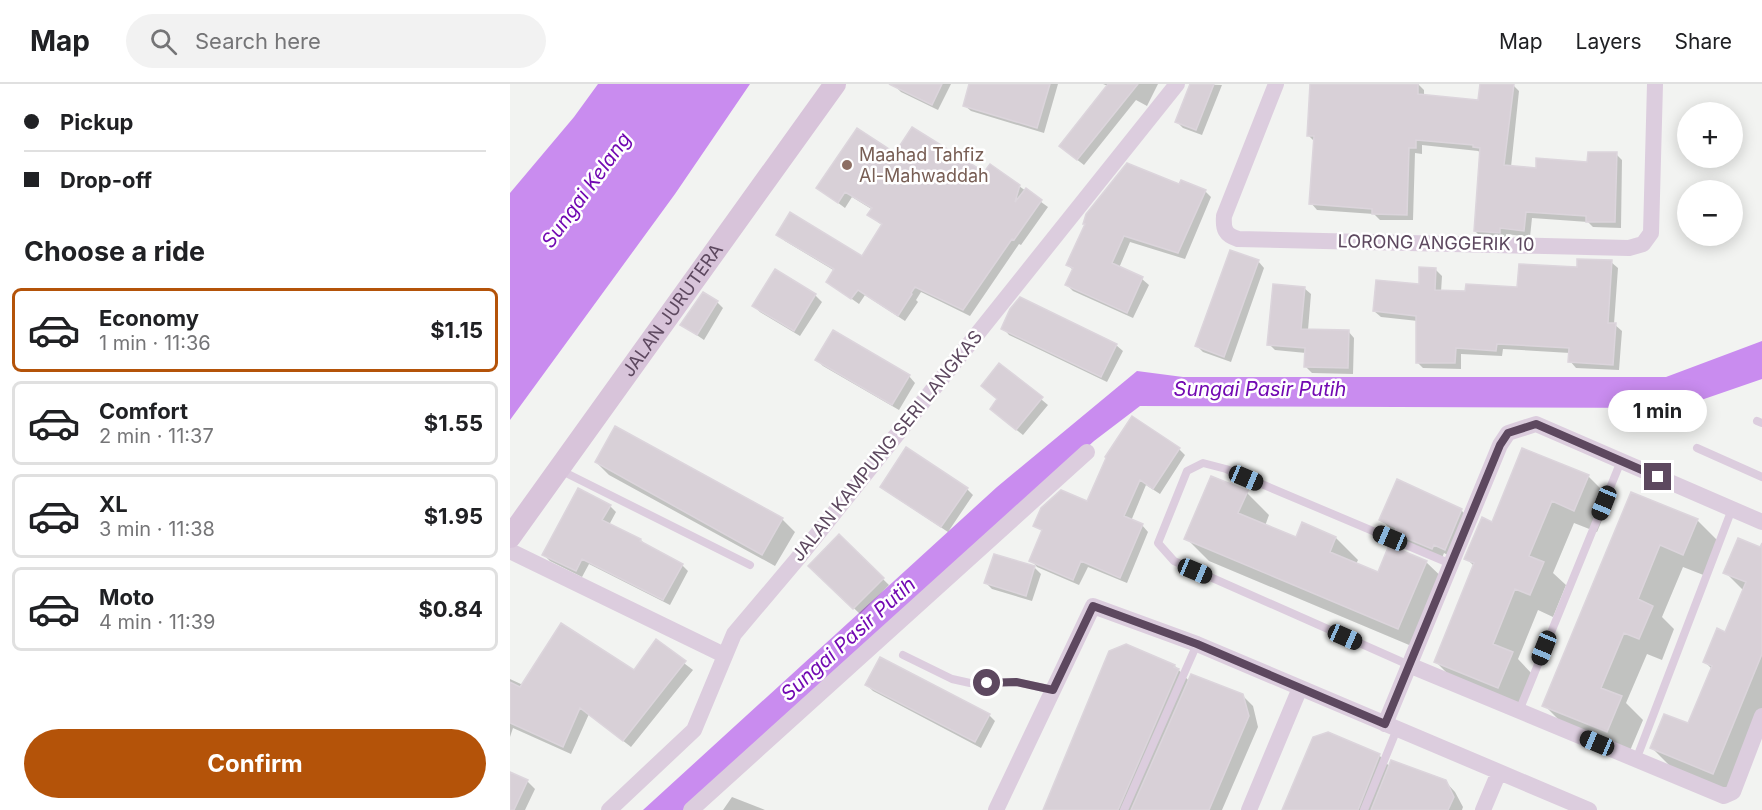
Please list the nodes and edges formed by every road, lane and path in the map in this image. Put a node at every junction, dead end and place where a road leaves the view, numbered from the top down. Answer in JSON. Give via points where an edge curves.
{"nodes":[{"id":1,"x":836,"y":84,"type":"edge"},
{"id":2,"x":1176,"y":84,"type":"edge"},
{"id":3,"x":1276,"y":84,"type":"edge"},
{"id":4,"x":1655,"y":84,"type":"edge"},
{"id":5,"x":1697,"y":448,"type":"dead end"},
{"id":6,"x":1087,"y":452,"type":"dead end"},
{"id":7,"x":1621,"y":461,"type":"junction"},
{"id":8,"x":559,"y":469,"type":"junction"},
{"id":9,"x":1762,"y":477,"type":"edge"},
{"id":10,"x":1732,"y":509,"type":"junction"},
{"id":11,"x":1762,"y":522,"type":"edge"},
{"id":12,"x":510,"y":537,"type":"edge"},
{"id":13,"x":510,"y":551,"type":"edge"},
{"id":14,"x":1451,"y":564,"type":"junction"},
{"id":15,"x":750,"y":565,"type":"dead end"},
{"id":16,"x":1197,"y":644,"type":"junction"},
{"id":17,"x":724,"y":655,"type":"junction"},
{"id":18,"x":903,"y":655,"type":"dead end"},
{"id":19,"x":1409,"y":665,"type":"junction"},
{"id":20,"x":1300,"y":688,"type":"junction"},
{"id":21,"x":1053,"y":690,"type":"junction"},
{"id":22,"x":1519,"y":711,"type":"junction"},
{"id":23,"x":1762,"y":716,"type":"edge"},
{"id":24,"x":1391,"y":727,"type":"junction"},
{"id":25,"x":1636,"y":759,"type":"junction"},
{"id":26,"x":1499,"y":772,"type":"junction"},
{"id":27,"x":609,"y":810,"type":"edge"},
{"id":28,"x":691,"y":810,"type":"edge"},
{"id":29,"x":996,"y":810,"type":"edge"},
{"id":30,"x":1124,"y":810,"type":"edge"},
{"id":31,"x":1249,"y":810,"type":"edge"},
{"id":32,"x":1364,"y":810,"type":"edge"},
{"id":33,"x":1483,"y":810,"type":"edge"},
{"id":34,"x":1589,"y":810,"type":"edge"}],
"edges":[{"from":1,"to":8,"type":"street","name":"JALAN JURUTERA"},
{"from":2,"to":17,"type":"street","name":"JALAN KAMPUNG SERI LANGKAS","via":[[734,634]]},
{"from":3,"to":4,"type":"street","name":"LORONG ANGGERIK 10","via":[[1224,216],[1223,228],[1229,236],[1629,248],[1643,244],[1651,233]]},
{"from":5,"to":9,"type":"lane"},
{"from":6,"to":28,"type":"street"},
{"from":7,"to":10,"type":"street"},
{"from":7,"to":14,"type":"street","via":[[1536,424],[1508,433]]},
{"from":7,"to":22,"type":"lane"},
{"from":8,"to":12,"type":"street","name":"JALAN JURUTERA"},
{"from":8,"to":15,"type":"lane"},
{"from":10,"to":11,"type":"street"},
{"from":10,"to":25,"type":"lane"},
{"from":13,"to":17,"type":"street"},
{"from":14,"to":19,"type":"street"},
{"from":14,"to":19,"type":"lane","via":[[1226,469],[1203,463],[1187,471],[1158,543],[1173,561]]},
{"from":16,"to":20,"type":"street"},
{"from":16,"to":21,"type":"street","via":[[1093,606]]},
{"from":16,"to":30,"type":"lane"},
{"from":17,"to":27,"type":"street","name":"JALAN KAMPUNG SERI LANGKAS","via":[[694,730]]},
{"from":18,"to":21,"type":"lane","via":[[952,680],[1016,682]]},
{"from":19,"to":22,"type":"street"},
{"from":19,"to":24,"type":"street"},
{"from":20,"to":24,"type":"street"},
{"from":20,"to":31,"type":"street"},
{"from":21,"to":29,"type":"street"},
{"from":22,"to":25,"type":"street"},
{"from":23,"to":25,"type":"street","via":[[1733,792],[1724,796]]},
{"from":24,"to":26,"type":"street"},
{"from":24,"to":32,"type":"lane"},
{"from":26,"to":33,"type":"street"},
{"from":26,"to":34,"type":"street"}]}
